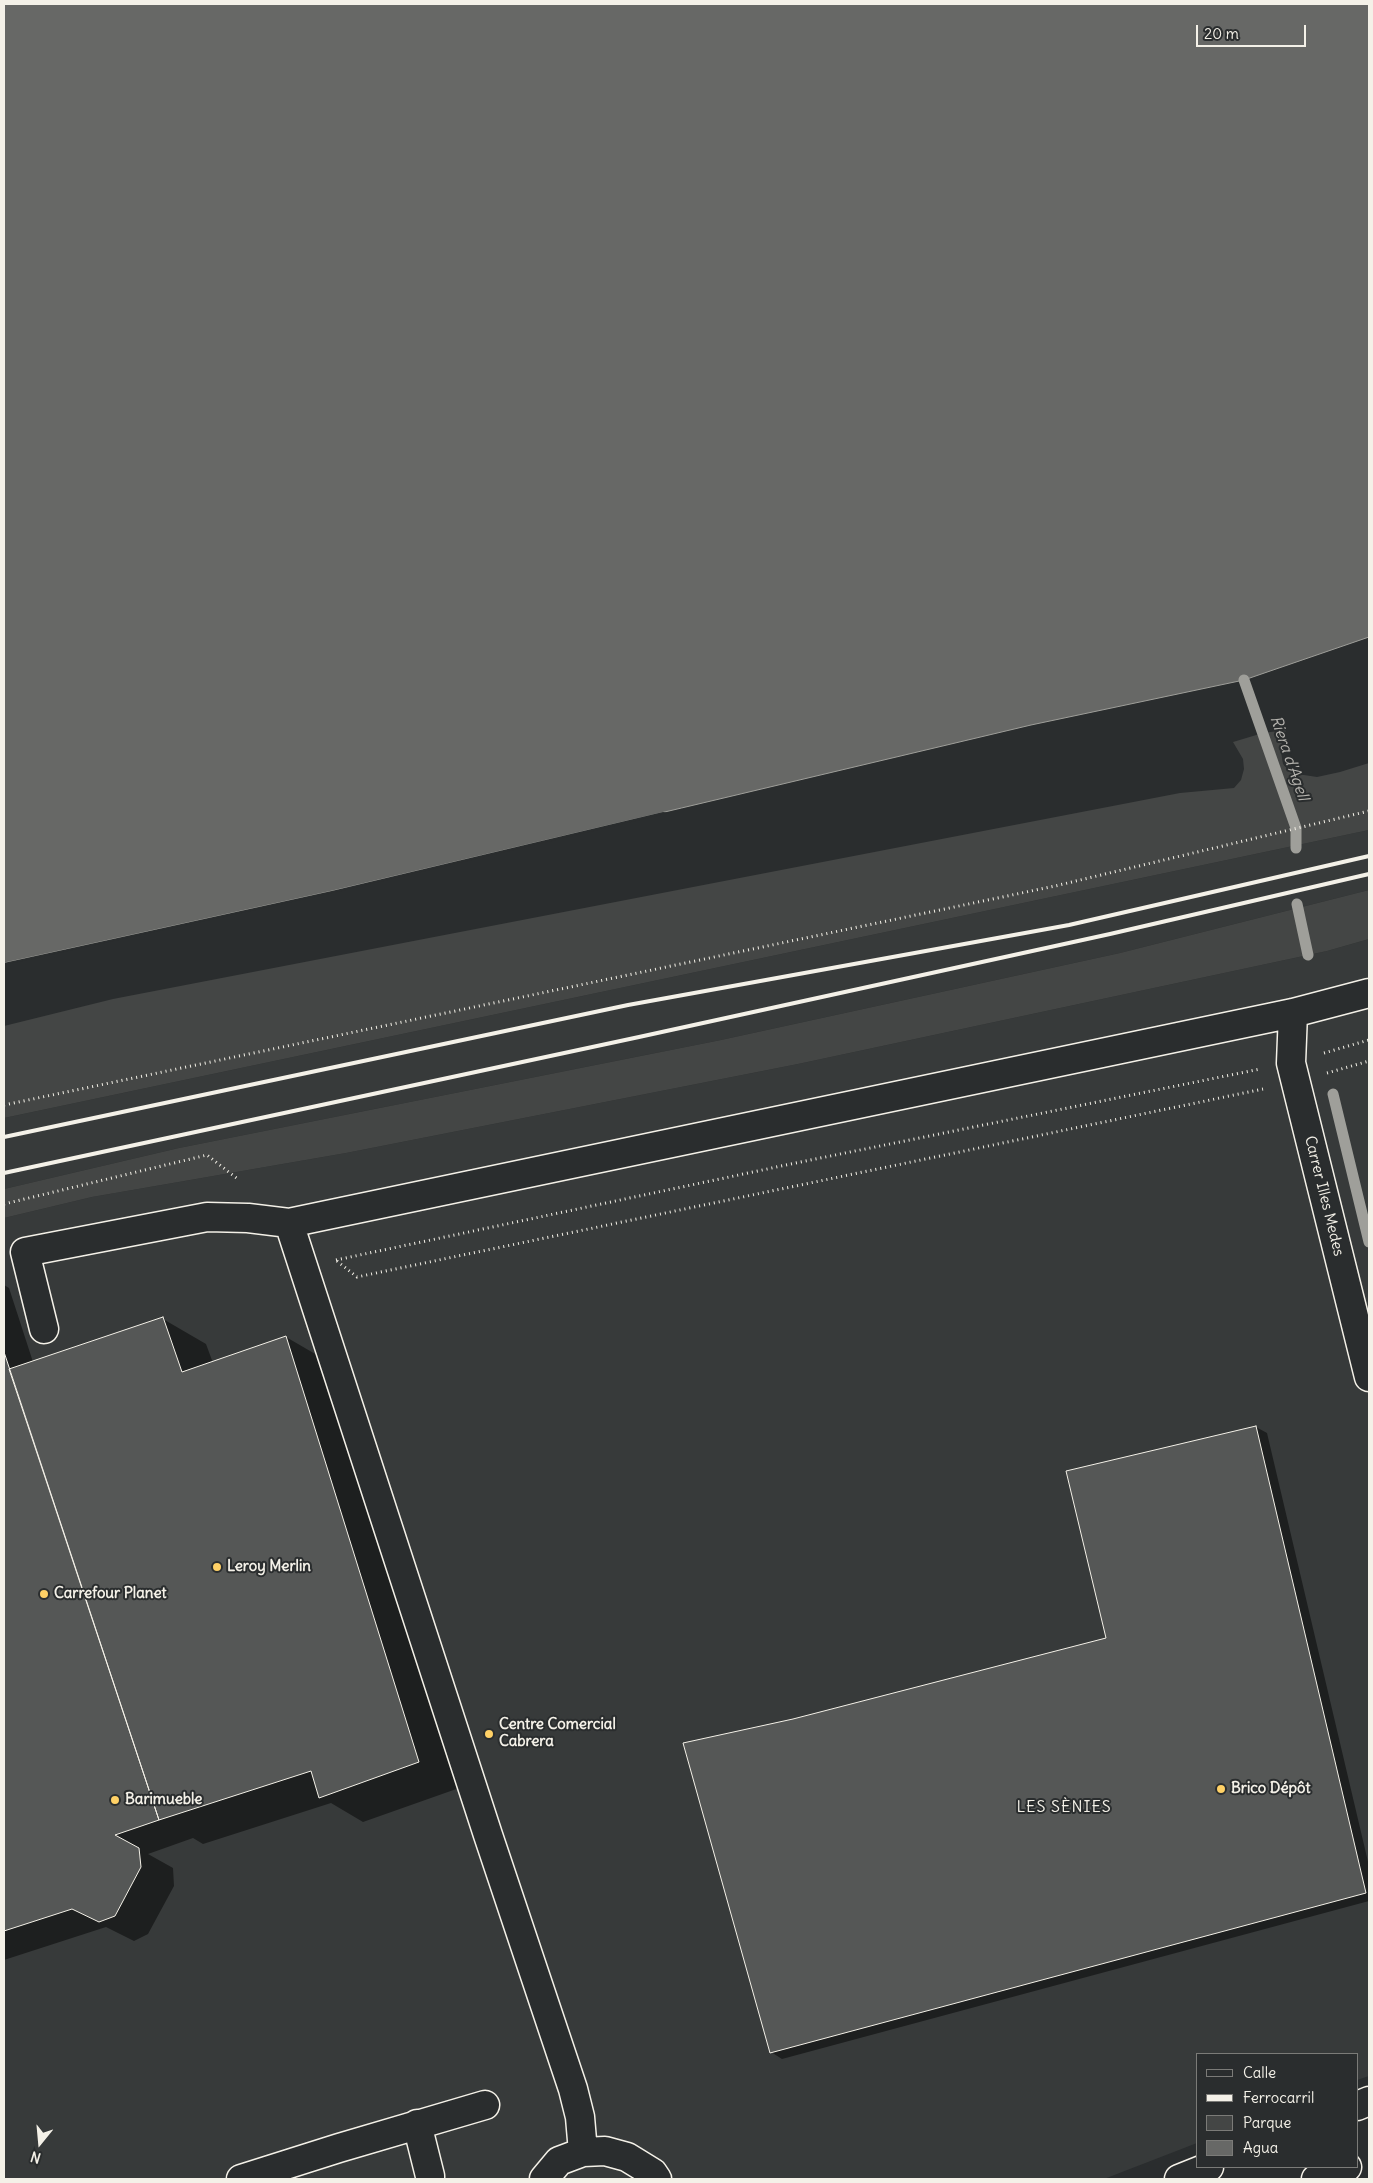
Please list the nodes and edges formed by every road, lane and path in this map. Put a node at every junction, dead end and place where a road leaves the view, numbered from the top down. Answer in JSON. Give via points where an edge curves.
{"nodes":[{"id":1,"x":1369,"y":811,"type":"edge"},
{"id":2,"x":1369,"y":993,"type":"edge"},
{"id":3,"x":1293,"y":1013,"type":"junction"},
{"id":4,"x":1369,"y":1040,"type":"edge"},
{"id":5,"x":1369,"y":1061,"type":"edge"},
{"id":6,"x":1293,"y":1072,"type":"junction"},
{"id":7,"x":4,"y":1105,"type":"edge"},
{"id":8,"x":239,"y":1180,"type":"dead end"},
{"id":9,"x":4,"y":1204,"type":"edge"},
{"id":10,"x":289,"y":1223,"type":"junction"},
{"id":11,"x":328,"y":1254,"type":"dead end"},
{"id":12,"x":336,"y":1260,"type":"junction"},
{"id":13,"x":44,"y":1329,"type":"dead end"},
{"id":14,"x":1369,"y":1377,"type":"edge"},
{"id":15,"x":485,"y":2105,"type":"dead end"},
{"id":16,"x":417,"y":2124,"type":"junction"},
{"id":17,"x":583,"y":2152,"type":"junction"},
{"id":18,"x":1206,"y":2168,"type":"edge"},
{"id":19,"x":1344,"y":2168,"type":"edge"},
{"id":20,"x":241,"y":2179,"type":"edge"},
{"id":21,"x":430,"y":2179,"type":"edge"},
{"id":22,"x":544,"y":2179,"type":"edge"},
{"id":23,"x":656,"y":2179,"type":"edge"},
{"id":24,"x":1179,"y":2179,"type":"edge"},
{"id":25,"x":1316,"y":2179,"type":"edge"}],
"edges":[{"from":1,"to":7,"type":"path","via":[[1055,886]]},
{"from":2,"to":3,"type":"street"},
{"from":3,"to":6,"type":"street","name":"Carrer Illes Medes"},
{"from":3,"to":10,"type":"street"},
{"from":4,"to":6,"type":"path"},
{"from":5,"to":6,"type":"path"},
{"from":6,"to":12,"type":"path","via":[[776,1167]]},
{"from":6,"to":12,"type":"path","via":[[357,1277]]},
{"from":6,"to":14,"type":"street","name":"Carrer Illes Medes"},
{"from":8,"to":9,"type":"path","via":[[206,1155]]},
{"from":10,"to":13,"type":"street","via":[[207,1217],[25,1252]]},
{"from":10,"to":17,"type":"street","via":[[573,2090],[580,2117]]},
{"from":11,"to":12,"type":"path"},
{"from":15,"to":16,"type":"street"},
{"from":16,"to":20,"type":"street"},
{"from":16,"to":21,"type":"street"},
{"from":17,"to":22,"type":"street","via":[[559,2161]]},
{"from":17,"to":23,"type":"street","via":[[605,2151],[627,2156],[653,2173]]},
{"from":18,"to":24,"type":"street"},
{"from":19,"to":25,"type":"street"}]}
